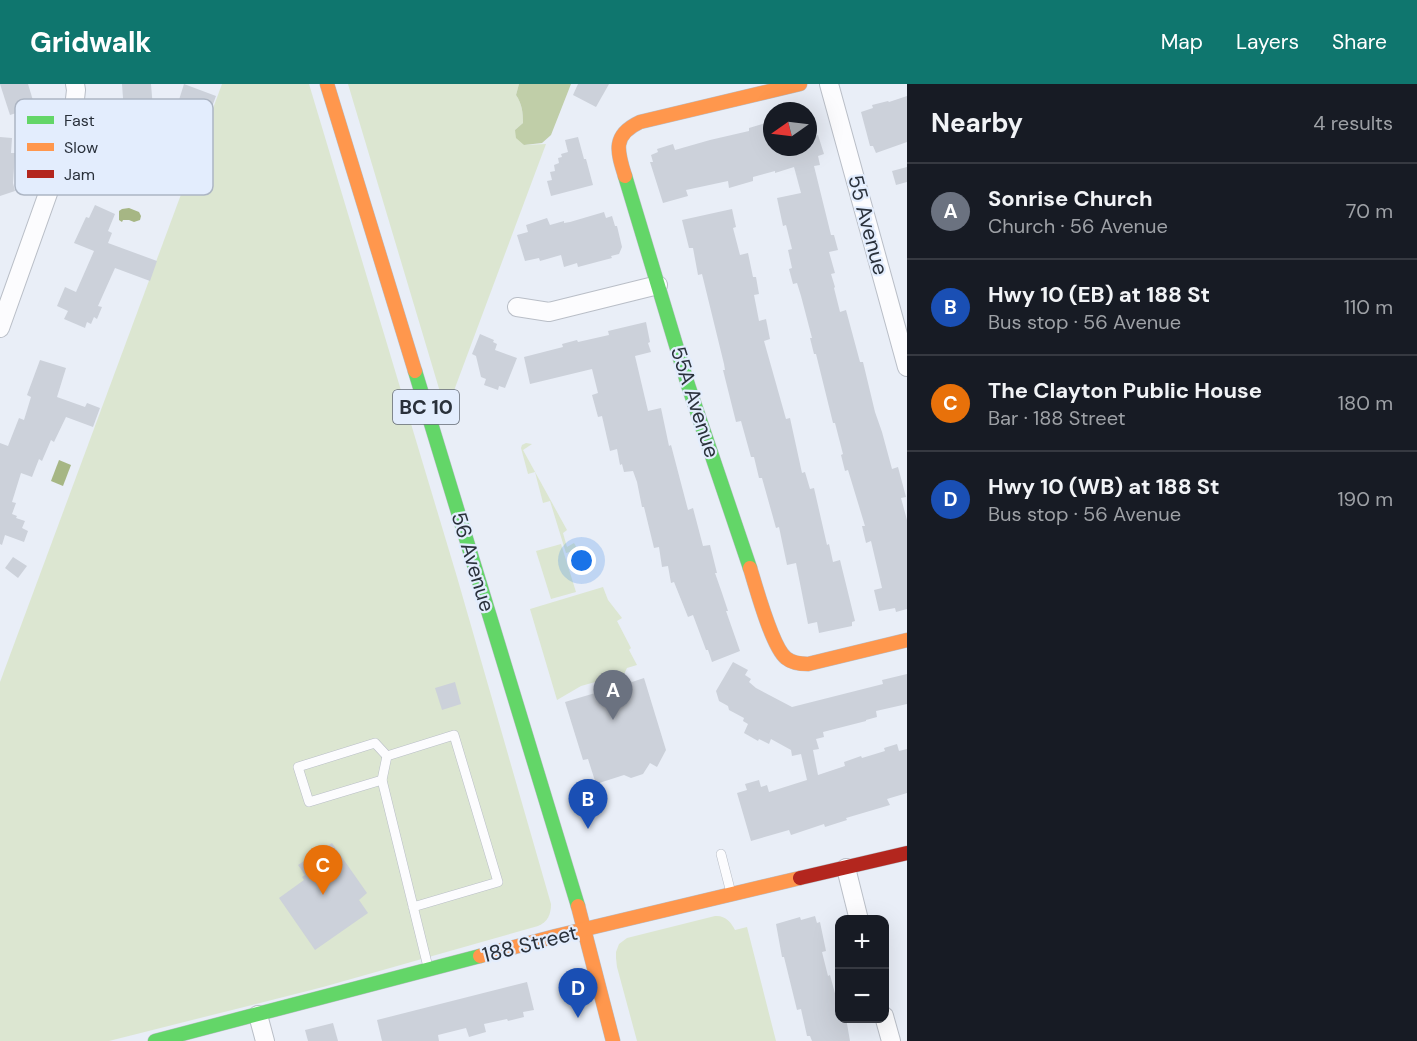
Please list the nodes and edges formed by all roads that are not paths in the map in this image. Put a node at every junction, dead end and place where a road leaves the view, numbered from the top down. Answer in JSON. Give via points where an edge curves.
{"nodes":[{"id":1,"x":75,"y":84,"type":"edge"},
{"id":2,"x":327,"y":84,"type":"edge"},
{"id":3,"x":800,"y":84,"type":"edge"},
{"id":4,"x":829,"y":84,"type":"edge"},
{"id":5,"x":75,"y":99,"type":"edge"},
{"id":6,"x":47,"y":195,"type":"edge"},
{"id":7,"x":658,"y":285,"type":"junction"},
{"id":8,"x":517,"y":307,"type":"dead end"},
{"id":9,"x":2,"y":318,"type":"edge"},
{"id":10,"x":907,"y":367,"type":"edge"},
{"id":11,"x":907,"y":640,"type":"edge"},
{"id":12,"x":387,"y":756,"type":"junction"},
{"id":13,"x":382,"y":780,"type":"junction"},
{"id":14,"x":907,"y":853,"type":"edge"},
{"id":15,"x":721,"y":854,"type":"dead end"},
{"id":16,"x":846,"y":868,"type":"junction"},
{"id":17,"x":732,"y":895,"type":"junction"},
{"id":18,"x":413,"y":907,"type":"junction"},
{"id":19,"x":858,"y":915,"type":"edge"},
{"id":20,"x":585,"y":930,"type":"junction"},
{"id":21,"x":429,"y":970,"type":"junction"},
{"id":22,"x":258,"y":1015,"type":"junction"},
{"id":23,"x":887,"y":1023,"type":"edge"},
{"id":24,"x":154,"y":1041,"type":"edge"},
{"id":25,"x":265,"y":1041,"type":"edge"},
{"id":26,"x":613,"y":1041,"type":"edge"},
{"id":27,"x":891,"y":1041,"type":"edge"}],
"edges":[{"from":1,"to":5,"type":"street"},
{"from":2,"to":20,"type":"main road","name":"56 Avenue","number":"BC 10"},
{"from":3,"to":7,"type":"main road","name":"55A Avenue","via":[[640,122],[620,135],[619,157]]},
{"from":4,"to":10,"type":"street","name":"55 Avenue"},
{"from":6,"to":9,"type":"street"},
{"from":7,"to":8,"type":"street","via":[[549,312]]},
{"from":7,"to":11,"type":"main road","name":"55A Avenue","via":[[688,385],[781,654],[789,662],[808,664]]},
{"from":12,"to":13,"type":"lane"},
{"from":12,"to":13,"type":"lane","via":[[375,743],[298,767],[309,802]]},
{"from":12,"to":18,"type":"lane","via":[[454,735],[498,882]]},
{"from":13,"to":18,"type":"lane"},
{"from":14,"to":16,"type":"main road","name":"188 Street"},
{"from":15,"to":17,"type":"lane"},
{"from":16,"to":17,"type":"main road","name":"188 Street"},
{"from":16,"to":19,"type":"street"},
{"from":17,"to":20,"type":"main road","name":"188 Street"},
{"from":18,"to":21,"type":"lane"},
{"from":20,"to":21,"type":"main road","name":"188 Street"},
{"from":20,"to":26,"type":"main road","name":"56 Avenue","number":"BC 10"},
{"from":21,"to":22,"type":"main road","name":"188 Street"},
{"from":22,"to":24,"type":"main road","name":"188 Street"},
{"from":22,"to":25,"type":"street"},
{"from":23,"to":27,"type":"street"}]}
